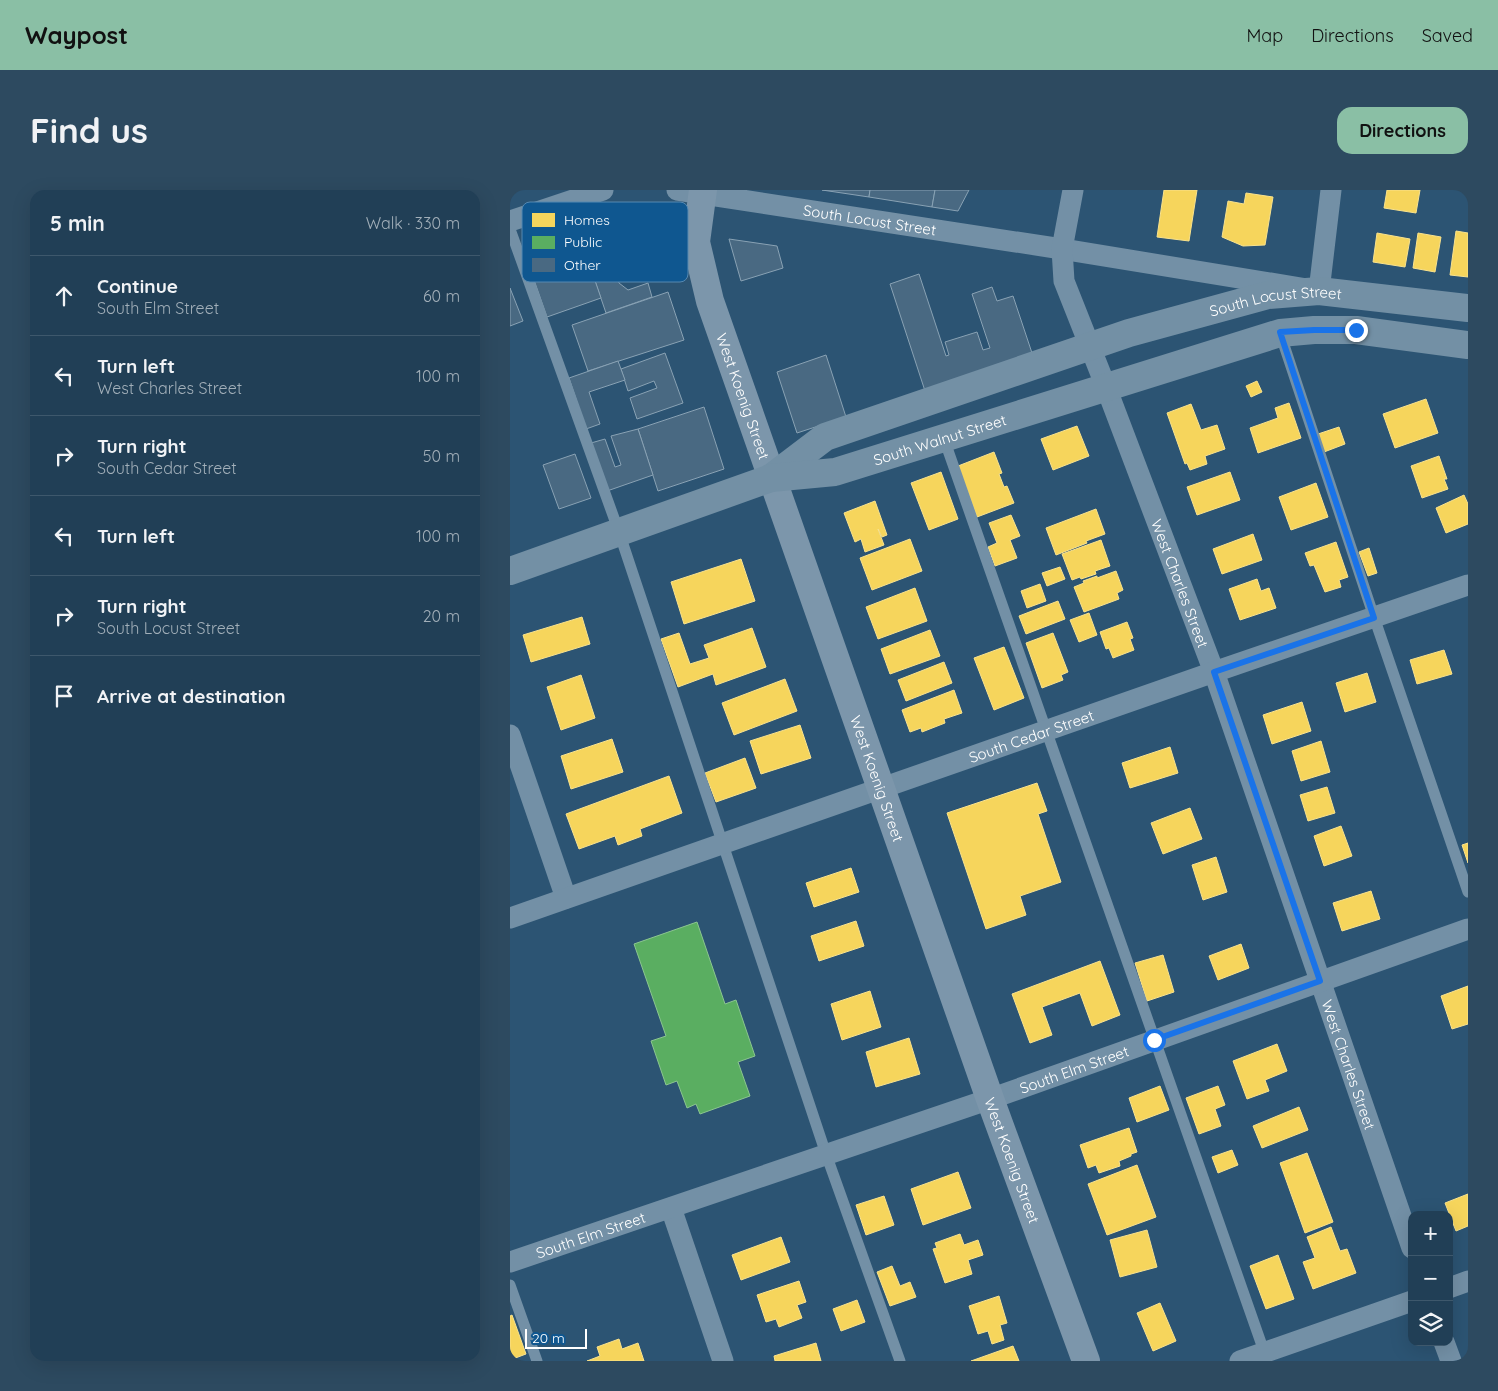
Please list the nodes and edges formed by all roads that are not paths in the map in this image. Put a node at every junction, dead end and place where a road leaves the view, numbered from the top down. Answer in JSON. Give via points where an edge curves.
{"nodes":[{"id":1,"x":603,"y":190,"type":"edge"},
{"id":2,"x":1073,"y":190,"type":"edge"},
{"id":3,"x":1331,"y":190,"type":"edge"},
{"id":4,"x":694,"y":191,"type":"edge"},
{"id":5,"x":567,"y":202,"type":"edge"},
{"id":6,"x":522,"y":217,"type":"edge"},
{"id":7,"x":510,"y":221,"type":"edge"},
{"id":8,"x":510,"y":229,"type":"edge"},
{"id":9,"x":1062,"y":249,"type":"junction"},
{"id":10,"x":522,"y":262,"type":"edge"},
{"id":11,"x":529,"y":282,"type":"edge"},
{"id":12,"x":1319,"y":291,"type":"junction"},
{"id":13,"x":1468,"y":308,"type":"edge"},
{"id":14,"x":1280,"y":332,"type":"junction"},
{"id":15,"x":1468,"y":345,"type":"edge"},
{"id":16,"x":1089,"y":347,"type":"junction"},
{"id":17,"x":1106,"y":387,"type":"junction"},
{"id":18,"x":944,"y":439,"type":"junction"},
{"id":19,"x":771,"y":478,"type":"junction"},
{"id":20,"x":619,"y":532,"type":"junction"},
{"id":21,"x":510,"y":571,"type":"edge"},
{"id":22,"x":1468,"y":586,"type":"edge"},
{"id":23,"x":1374,"y":618,"type":"junction"},
{"id":24,"x":1214,"y":672,"type":"junction"},
{"id":25,"x":1046,"y":730,"type":"junction"},
{"id":26,"x":510,"y":735,"type":"edge"},
{"id":27,"x":880,"y":788,"type":"junction"},
{"id":28,"x":723,"y":843,"type":"junction"},
{"id":29,"x":1468,"y":892,"type":"edge"},
{"id":30,"x":566,"y":898,"type":"junction"},
{"id":31,"x":510,"y":918,"type":"edge"},
{"id":32,"x":1468,"y":929,"type":"edge"},
{"id":33,"x":1320,"y":981,"type":"junction"},
{"id":34,"x":1154,"y":1040,"type":"junction"},
{"id":35,"x":990,"y":1099,"type":"junction"},
{"id":36,"x":826,"y":1154,"type":"junction"},
{"id":37,"x":671,"y":1208,"type":"junction"},
{"id":38,"x":1408,"y":1236,"type":"edge"},
{"id":39,"x":510,"y":1262,"type":"edge"},
{"id":40,"x":1468,"y":1281,"type":"edge"},
{"id":41,"x":510,"y":1285,"type":"edge"},
{"id":42,"x":1453,"y":1287,"type":"edge"},
{"id":43,"x":1409,"y":1301,"type":"edge"},
{"id":44,"x":1445,"y":1346,"type":"edge"},
{"id":45,"x":1266,"y":1357,"type":"edge"},
{"id":46,"x":537,"y":1361,"type":"edge"},
{"id":47,"x":723,"y":1361,"type":"edge"},
{"id":48,"x":900,"y":1361,"type":"edge"},
{"id":49,"x":1086,"y":1361,"type":"edge"},
{"id":50,"x":1240,"y":1361,"type":"edge"},
{"id":51,"x":1451,"y":1361,"type":"edge"}],
"edges":[{"from":1,"to":5,"type":"street"},
{"from":2,"to":9,"type":"street"},
{"from":3,"to":12,"type":"street"},
{"from":4,"to":9,"type":"street","name":"South Locust Street"},
{"from":4,"to":19,"type":"street","name":"West Koenig Street","via":[[696,242],[710,302]]},
{"from":6,"to":7,"type":"street"},
{"from":8,"to":10,"type":"lane"},
{"from":9,"to":12,"type":"street","name":"South Locust Street"},
{"from":9,"to":16,"type":"street","name":"West Charles Street","via":[[1064,281]]},
{"from":11,"to":20,"type":"lane"},
{"from":12,"to":13,"type":"main road","name":"South Locust Street"},
{"from":12,"to":16,"type":"main road","name":"South Locust Street","via":[[1268,295]]},
{"from":14,"to":15,"type":"main road","name":"South Locust Street","via":[[1356,330]]},
{"from":14,"to":17,"type":"main road","name":"South Locust Street"},
{"from":14,"to":23,"type":"lane"},
{"from":16,"to":17,"type":"street","name":"West Charles Street"},
{"from":16,"to":19,"type":"main road","name":"South Walnut Street","via":[[825,438]]},
{"from":17,"to":18,"type":"main road","name":"South Walnut Street"},
{"from":17,"to":24,"type":"street","name":"West Charles Street"},
{"from":18,"to":19,"type":"main road","name":"South Walnut Street","via":[[835,472]]},
{"from":18,"to":25,"type":"lane"},
{"from":19,"to":20,"type":"main road","name":"South Walnut Street"},
{"from":19,"to":27,"type":"street","name":"West Koenig Street"},
{"from":20,"to":21,"type":"main road","name":"South Walnut Street"},
{"from":20,"to":28,"type":"lane"},
{"from":22,"to":23,"type":"street","name":"South Cedar Street"},
{"from":23,"to":24,"type":"street","name":"South Cedar Street"},
{"from":23,"to":29,"type":"lane"},
{"from":24,"to":25,"type":"street","name":"South Cedar Street"},
{"from":24,"to":33,"type":"street","name":"West Charles Street"},
{"from":25,"to":27,"type":"street","name":"South Cedar Street"},
{"from":25,"to":34,"type":"lane"},
{"from":26,"to":30,"type":"street"},
{"from":27,"to":28,"type":"street","name":"South Cedar Street"},
{"from":27,"to":35,"type":"street","name":"West Koenig Street"},
{"from":28,"to":30,"type":"street","name":"South Cedar Street"},
{"from":28,"to":36,"type":"lane"},
{"from":30,"to":31,"type":"street"},
{"from":32,"to":33,"type":"street","name":"South Elm Street"},
{"from":33,"to":34,"type":"street","name":"South Elm Street"},
{"from":33,"to":38,"type":"street","name":"West Charles Street"},
{"from":34,"to":35,"type":"street","name":"South Elm Street"},
{"from":34,"to":45,"type":"lane"},
{"from":35,"to":36,"type":"street","name":"South Elm Street"},
{"from":35,"to":49,"type":"street","name":"West Koenig Street"},
{"from":36,"to":37,"type":"street","name":"South Elm Street"},
{"from":36,"to":48,"type":"lane"},
{"from":37,"to":39,"type":"street","name":"South Elm Street"},
{"from":37,"to":47,"type":"street"},
{"from":40,"to":42,"type":"street"},
{"from":41,"to":46,"type":"lane"},
{"from":43,"to":45,"type":"street"},
{"from":44,"to":51,"type":"street"},
{"from":45,"to":50,"type":"street"}]}
